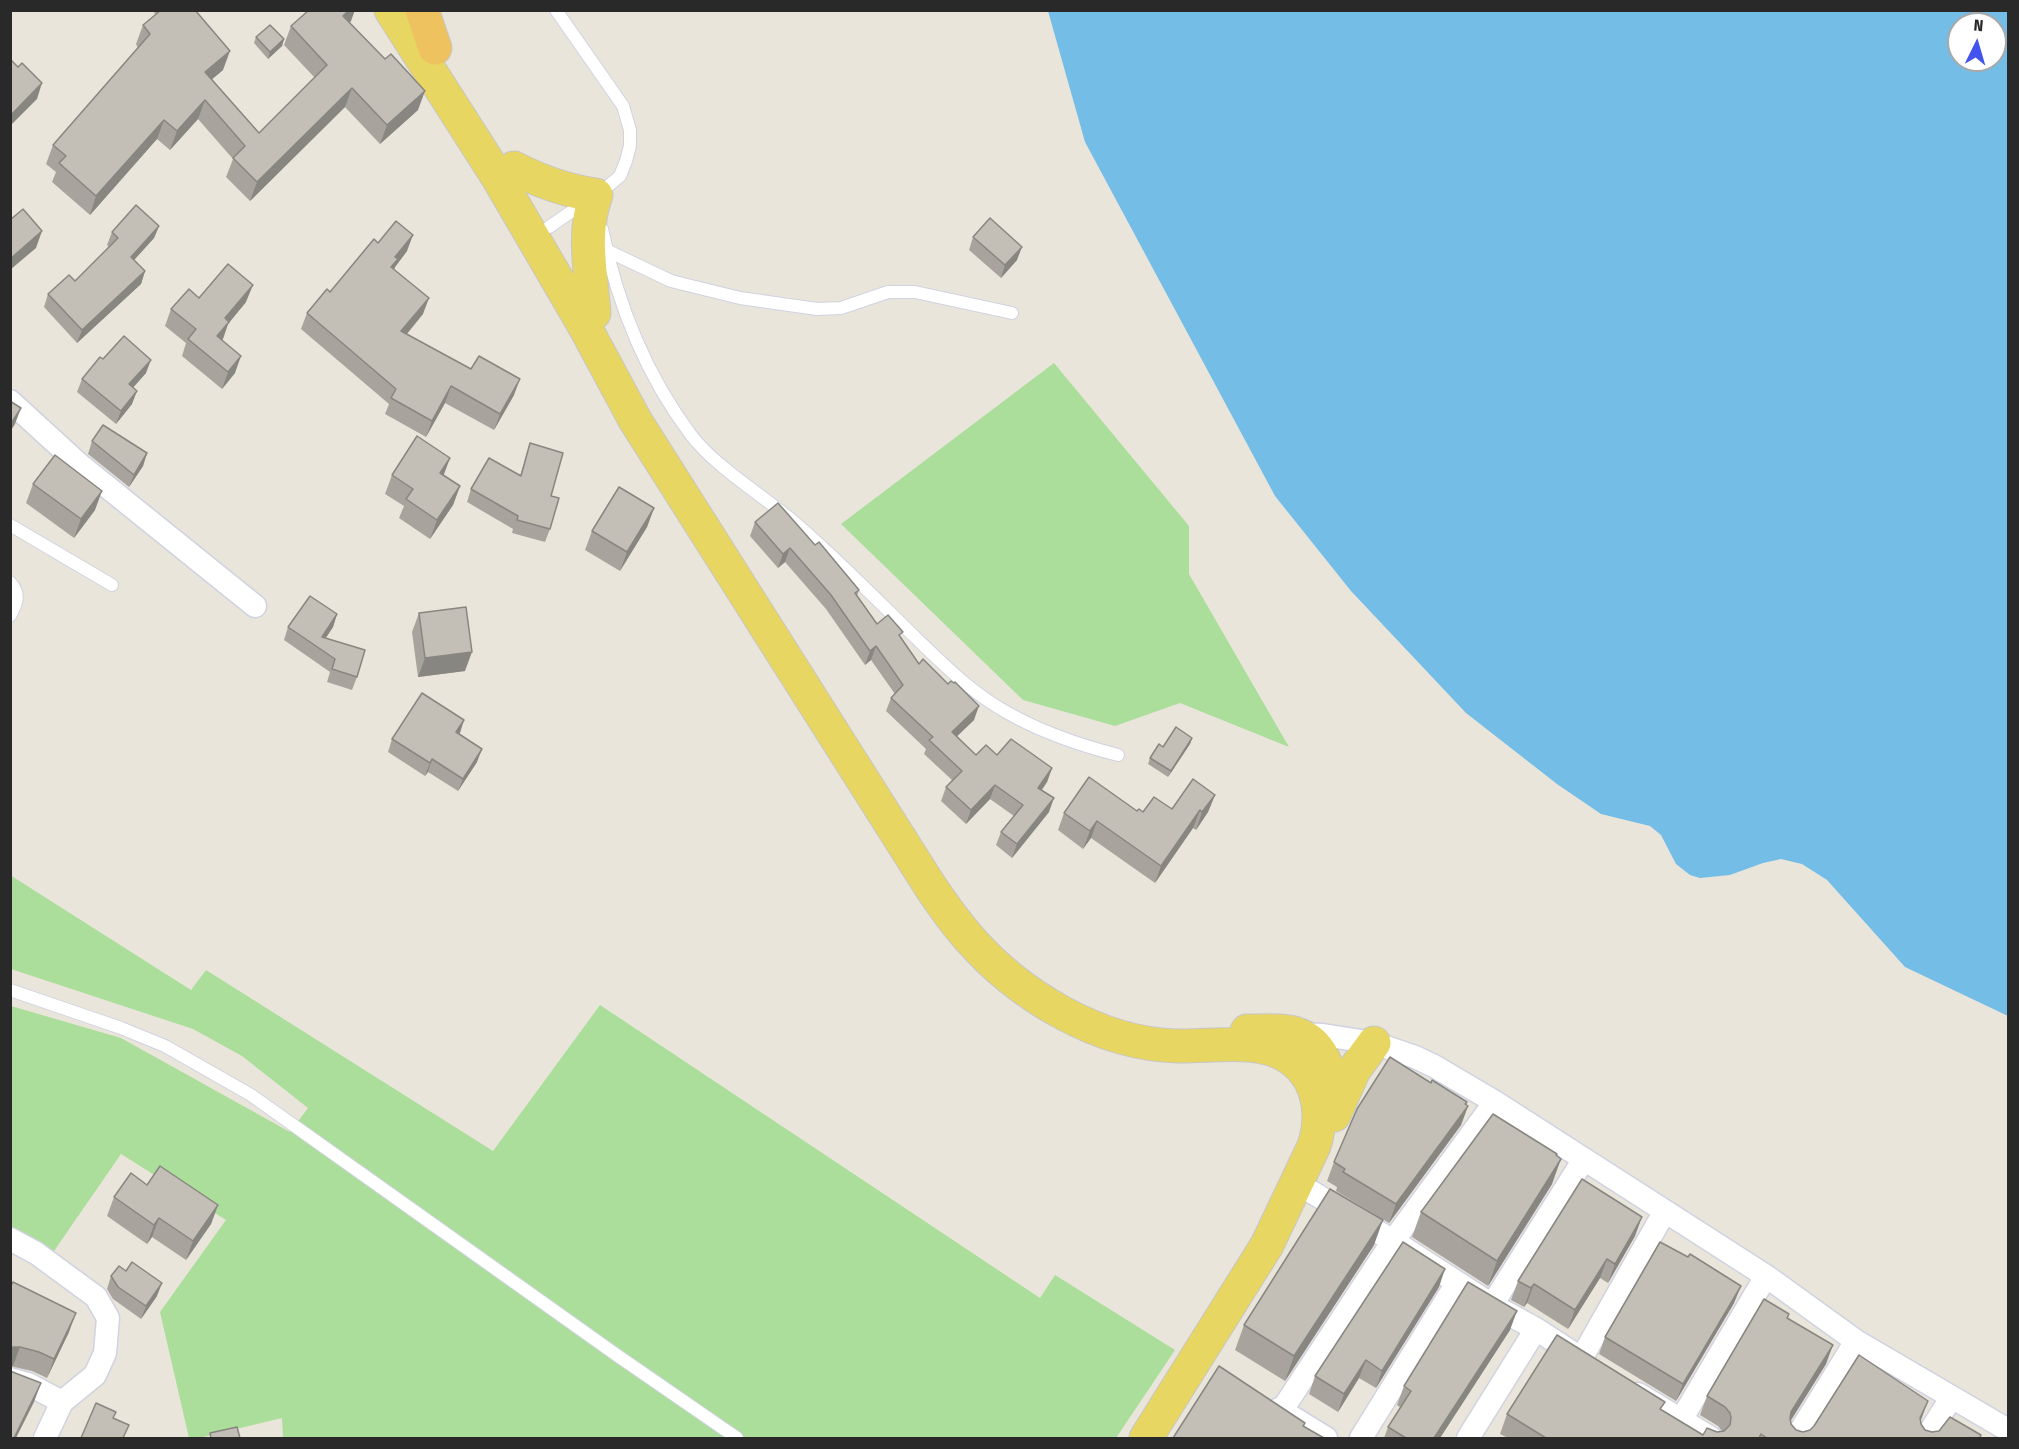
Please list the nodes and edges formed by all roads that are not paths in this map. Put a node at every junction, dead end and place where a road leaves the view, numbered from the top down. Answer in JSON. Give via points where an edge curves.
{"nodes":[{"id":1,"x":391,"y":10,"type":"edge"},
{"id":2,"x":410,"y":10,"type":"edge"},
{"id":3,"x":422,"y":10,"type":"edge"},
{"id":4,"x":556,"y":10,"type":"edge"},
{"id":5,"x":435,"y":48,"type":"junction"},
{"id":6,"x":514,"y":168,"type":"junction"},
{"id":7,"x":596,"y":195,"type":"junction"},
{"id":8,"x":549,"y":226,"type":"junction"},
{"id":9,"x":606,"y":250,"type":"junction"},
{"id":10,"x":594,"y":313,"type":"junction"},
{"id":11,"x":1012,"y":313,"type":"dead end"},
{"id":12,"x":10,"y":401,"type":"edge"},
{"id":13,"x":10,"y":525,"type":"edge"},
{"id":14,"x":10,"y":582,"type":"edge"},
{"id":15,"x":112,"y":585,"type":"dead end"},
{"id":16,"x":255,"y":606,"type":"dead end"},
{"id":17,"x":10,"y":616,"type":"edge"},
{"id":18,"x":1118,"y":755,"type":"dead end"},
{"id":19,"x":10,"y":990,"type":"edge"},
{"id":20,"x":1282,"y":1038,"type":"junction"},
{"id":21,"x":1374,"y":1043,"type":"junction"},
{"id":22,"x":1495,"y":1102,"type":"junction"},
{"id":23,"x":1334,"y":1116,"type":"junction"},
{"id":24,"x":1584,"y":1159,"type":"junction"},
{"id":25,"x":1310,"y":1191,"type":"junction"},
{"id":26,"x":1665,"y":1211,"type":"junction"},
{"id":27,"x":10,"y":1239,"type":"edge"},
{"id":28,"x":1393,"y":1241,"type":"junction"},
{"id":29,"x":1267,"y":1245,"type":"junction"},
{"id":30,"x":1766,"y":1276,"type":"junction"},
{"id":31,"x":1457,"y":1283,"type":"junction"},
{"id":32,"x":1492,"y":1305,"type":"junction"},
{"id":33,"x":1536,"y":1329,"type":"junction"},
{"id":34,"x":1856,"y":1341,"type":"junction"},
{"id":35,"x":1581,"y":1359,"type":"junction"},
{"id":36,"x":1601,"y":1371,"type":"edge"},
{"id":37,"x":10,"y":1379,"type":"edge"},
{"id":38,"x":1621,"y":1383,"type":"edge"},
{"id":39,"x":1951,"y":1398,"type":"junction"},
{"id":40,"x":62,"y":1402,"type":"junction"},
{"id":41,"x":1681,"y":1420,"type":"junction"},
{"id":42,"x":2008,"y":1430,"type":"edge"},
{"id":43,"x":1475,"y":1436,"type":"edge"},
{"id":44,"x":45,"y":1438,"type":"edge"},
{"id":45,"x":738,"y":1438,"type":"edge"},
{"id":46,"x":1146,"y":1438,"type":"edge"},
{"id":47,"x":1322,"y":1438,"type":"edge"},
{"id":48,"x":1361,"y":1438,"type":"edge"},
{"id":49,"x":1711,"y":1438,"type":"edge"},
{"id":50,"x":1796,"y":1438,"type":"edge"},
{"id":51,"x":1926,"y":1438,"type":"edge"}],
"edges":[{"from":1,"to":20,"type":"main road","via":[[497,176],[635,420],[930,886],[969,938],[992,962],[1044,1001],[1126,1038],[1176,1046],[1245,1045]]},
{"from":2,"to":5,"type":"main road"},
{"from":3,"to":5,"type":"highway"},
{"from":4,"to":7,"type":"lane","via":[[623,106],[628,124],[630,146],[620,176]]},
{"from":5,"to":6,"type":"main road"},
{"from":6,"to":7,"type":"main road","via":[[558,188]]},
{"from":6,"to":8,"type":"main road"},
{"from":7,"to":8,"type":"lane"},
{"from":7,"to":9,"type":"lane"},
{"from":7,"to":10,"type":"main road","via":[[588,229]]},
{"from":8,"to":10,"type":"main road"},
{"from":9,"to":11,"type":"lane","via":[[671,281],[772,303],[828,310],[902,291]]},
{"from":9,"to":18,"type":"lane","via":[[622,305],[648,365],[693,437],[714,459],[802,528],[957,678],[981,696],[1060,738]]},
{"from":10,"to":20,"type":"main road","via":[[648,416],[956,901],[986,938],[1027,974],[1112,1021],[1156,1031]]},
{"from":12,"to":16,"type":"street","via":[[80,465]]},
{"from":13,"to":15,"type":"lane"},
{"from":14,"to":17,"type":"lane","via":[[17,601]]},
{"from":19,"to":45,"type":"lane","via":[[165,1046],[251,1095]]},
{"from":20,"to":21,"type":"street","via":[[1323,1035]]},
{"from":20,"to":23,"type":"main road","via":[[1316,1046],[1323,1055]]},
{"from":20,"to":29,"type":"main road","via":[[1286,1055],[1307,1075],[1314,1088],[1319,1132]]},
{"from":21,"to":22,"type":"street","via":[[1434,1066]]},
{"from":21,"to":23,"type":"main road","via":[[1354,1070]]},
{"from":22,"to":24,"type":"street"},
{"from":22,"to":28,"type":"street"},
{"from":23,"to":25,"type":"main road","via":[[1326,1155]]},
{"from":24,"to":26,"type":"street"},
{"from":24,"to":32,"type":"street"},
{"from":25,"to":28,"type":"street"},
{"from":25,"to":29,"type":"main road"},
{"from":26,"to":30,"type":"street"},
{"from":26,"to":35,"type":"street"},
{"from":27,"to":40,"type":"street","via":[[96,1297],[108,1318],[105,1353],[95,1375]]},
{"from":28,"to":31,"type":"street"},
{"from":28,"to":47,"type":"street","via":[[1273,1404]]},
{"from":29,"to":46,"type":"main road","via":[[1208,1361]]},
{"from":30,"to":34,"type":"street"},
{"from":30,"to":41,"type":"street"},
{"from":31,"to":32,"type":"street"},
{"from":31,"to":48,"type":"street"},
{"from":32,"to":33,"type":"street"},
{"from":33,"to":35,"type":"street"},
{"from":33,"to":43,"type":"street"},
{"from":34,"to":39,"type":"street"},
{"from":34,"to":50,"type":"street"},
{"from":35,"to":36,"type":"street"},
{"from":37,"to":40,"type":"street","via":[[28,1383]]},
{"from":38,"to":41,"type":"street"},
{"from":39,"to":42,"type":"street"},
{"from":39,"to":51,"type":"street"},
{"from":40,"to":44,"type":"street"},
{"from":41,"to":49,"type":"street"}]}
